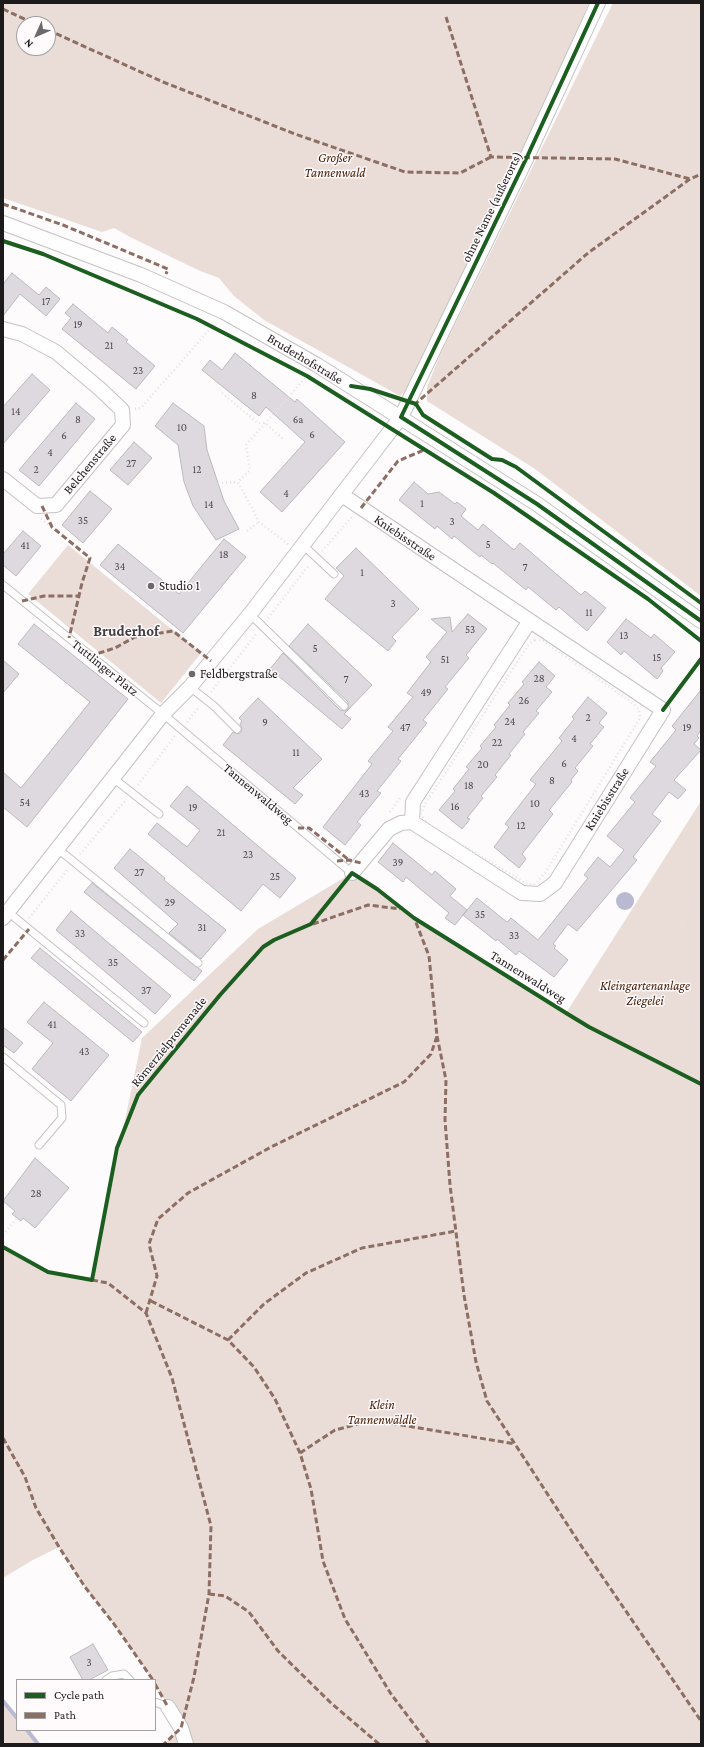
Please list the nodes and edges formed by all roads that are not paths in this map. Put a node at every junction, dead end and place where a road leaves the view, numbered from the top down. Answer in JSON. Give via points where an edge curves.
{"nodes":[{"id":1,"x":598,"y":3,"type":"edge"},
{"id":2,"x":3,"y":223,"type":"edge"},
{"id":3,"x":3,"y":330,"type":"edge"},
{"id":4,"x":401,"y":417,"type":"junction"},
{"id":5,"x":3,"y":479,"type":"edge"},
{"id":6,"x":342,"y":495,"type":"junction"},
{"id":7,"x":300,"y":548,"type":"junction"},
{"id":8,"x":334,"y":574,"type":"dead end"},
{"id":9,"x":3,"y":585,"type":"edge"},
{"id":10,"x":250,"y":614,"type":"junction"},
{"id":11,"x":701,"y":621,"type":"edge"},
{"id":12,"x":529,"y":622,"type":"junction"},
{"id":13,"x":190,"y":687,"type":"junction"},
{"id":14,"x":344,"y":706,"type":"dead end"},
{"id":15,"x":163,"y":714,"type":"junction"},
{"id":16,"x":237,"y":729,"type":"dead end"},
{"id":17,"x":113,"y":778,"type":"junction"},
{"id":18,"x":159,"y":814,"type":"dead end"},
{"id":19,"x":412,"y":822,"type":"junction"},
{"id":20,"x":58,"y":849,"type":"junction"},
{"id":21,"x":352,"y":873,"type":"joint"},
{"id":22,"x":6,"y":915,"type":"edge"},
{"id":23,"x":198,"y":963,"type":"dead end"},
{"id":24,"x":144,"y":1023,"type":"dead end"},
{"id":25,"x":3,"y":1057,"type":"edge"},
{"id":26,"x":39,"y":1145,"type":"dead end"},
{"id":27,"x":109,"y":1679,"type":"edge"},
{"id":28,"x":129,"y":1679,"type":"edge"},
{"id":29,"x":156,"y":1702,"type":"edge"},
{"id":30,"x":168,"y":1708,"type":"joint"},
{"id":31,"x":186,"y":1744,"type":"edge"}],
"edges":[{"from":1,"to":4,"type":"street","name":"ohne Name (außerorts)","via":[[527,157]]},
{"from":2,"to":4,"type":"street","name":"Bruderhofstraße","via":[[141,275],[224,312]]},
{"from":3,"to":5,"type":"street","name":"Belchenstraße","via":[[22,334],[56,352],[100,388],[122,410],[123,425],[56,505],[37,506]]},
{"from":4,"to":6,"type":"street"},
{"from":4,"to":11,"type":"street","name":"Bruderhofstraße","via":[[537,504]]},
{"from":6,"to":7,"type":"street"},
{"from":6,"to":12,"type":"street","name":"Kniebisstraße","via":[[358,513]]},
{"from":7,"to":8,"type":"lane","via":[[316,557]]},
{"from":7,"to":10,"type":"street"},
{"from":9,"to":15,"type":"lane","name":"Tuttlinger Platz"},
{"from":10,"to":13,"type":"street"},
{"from":10,"to":14,"type":"lane"},
{"from":12,"to":19,"type":"street","via":[[414,802]]},
{"from":12,"to":19,"type":"street","name":"Kniebisstraße","via":[[663,710],[555,883],[540,894],[522,892]]},
{"from":13,"to":15,"type":"street"},
{"from":13,"to":16,"type":"lane"},
{"from":15,"to":17,"type":"street"},
{"from":15,"to":21,"type":"lane","name":"Tannenwaldweg"},
{"from":17,"to":18,"type":"lane"},
{"from":17,"to":20,"type":"street"},
{"from":19,"to":21,"type":"street","via":[[401,823],[389,829]]},
{"from":20,"to":22,"type":"street"},
{"from":20,"to":23,"type":"lane"},
{"from":22,"to":24,"type":"lane","via":[[24,925]]},
{"from":25,"to":26,"type":"lane","via":[[61,1105],[62,1118]]},
{"from":27,"to":28,"type":"lane","via":[[124,1674]]},
{"from":29,"to":30,"type":"lane"},
{"from":30,"to":31,"type":"street","via":[[181,1728]]}]}
